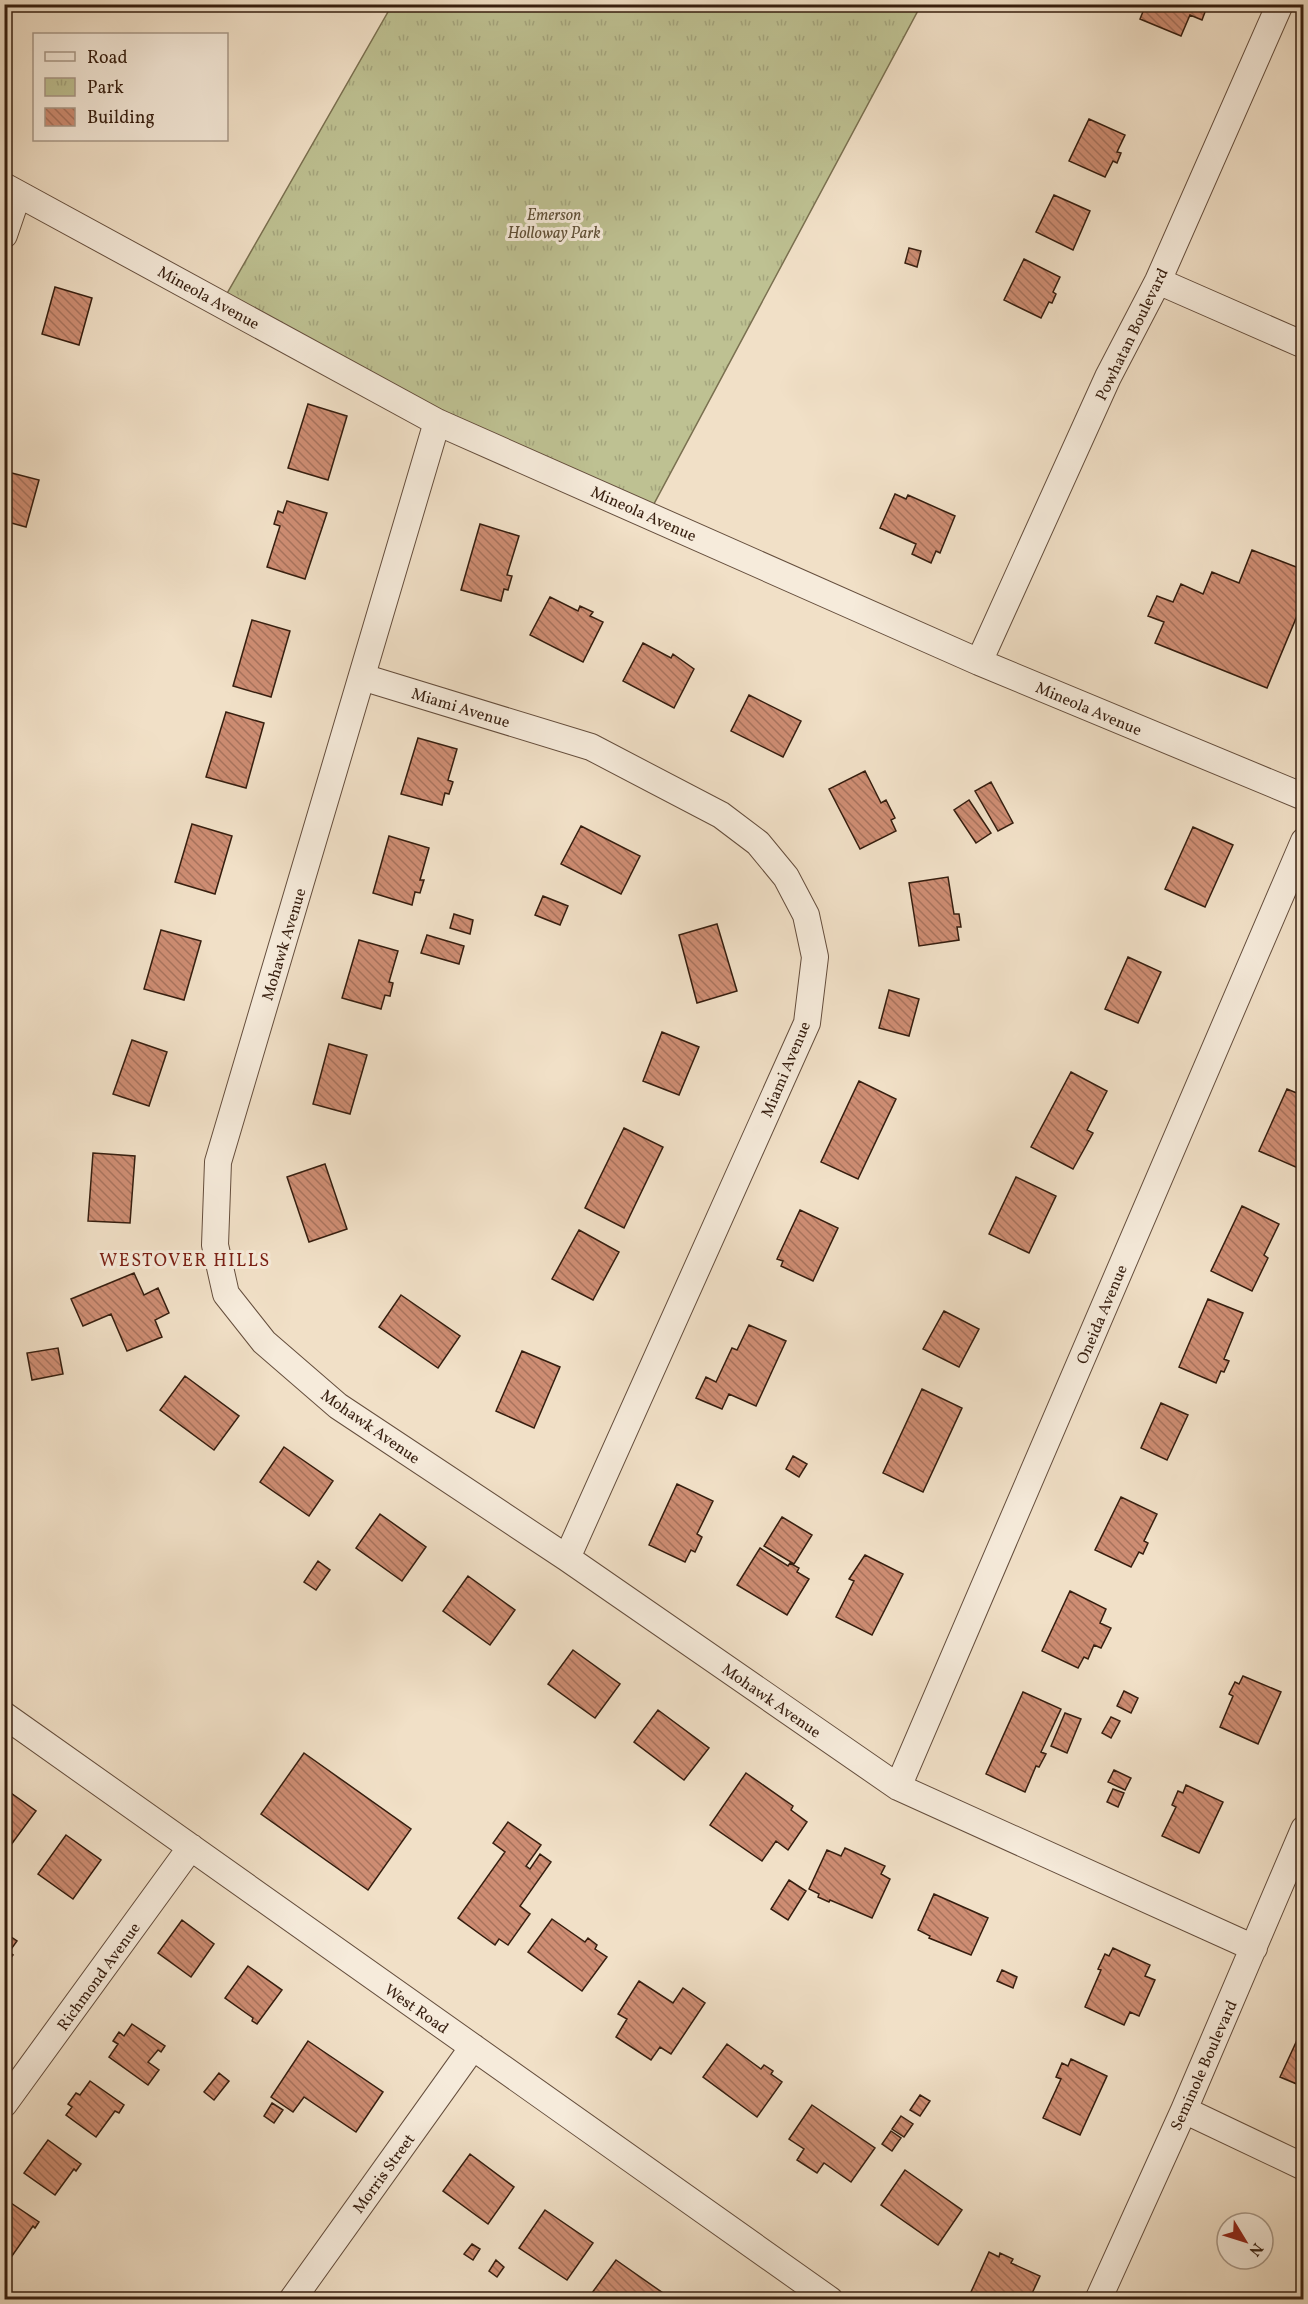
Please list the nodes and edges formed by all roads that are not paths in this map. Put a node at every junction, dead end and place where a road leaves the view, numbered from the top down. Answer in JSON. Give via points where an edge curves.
{"nodes":[{"id":1,"x":1280,"y":4,"type":"edge"},
{"id":2,"x":11,"y":190,"type":"edge"},
{"id":3,"x":4,"y":235,"type":"edge"},
{"id":4,"x":1158,"y":281,"type":"junction"},
{"id":5,"x":1304,"y":345,"type":"edge"},
{"id":6,"x":437,"y":422,"type":"junction"},
{"id":7,"x":979,"y":662,"type":"junction"},
{"id":8,"x":362,"y":677,"type":"junction"},
{"id":9,"x":1304,"y":797,"type":"edge"},
{"id":10,"x":1304,"y":841,"type":"edge"},
{"id":11,"x":567,"y":1558,"type":"junction"},
{"id":12,"x":4,"y":1715,"type":"edge"},
{"id":13,"x":898,"y":1787,"type":"junction"},
{"id":14,"x":1304,"y":1829,"type":"edge"},
{"id":15,"x":190,"y":1847,"type":"junction"},
{"id":16,"x":1254,"y":1948,"type":"junction"},
{"id":17,"x":473,"y":2047,"type":"junction"},
{"id":18,"x":4,"y":2104,"type":"edge"},
{"id":19,"x":1184,"y":2110,"type":"junction"},
{"id":20,"x":1304,"y":2167,"type":"edge"},
{"id":21,"x":292,"y":2300,"type":"edge"},
{"id":22,"x":830,"y":2300,"type":"edge"},
{"id":23,"x":1098,"y":2300,"type":"edge"}],
"edges":[{"from":1,"to":4,"type":"street","name":"Powhatan Boulevard"},
{"from":2,"to":3,"type":"street"},
{"from":2,"to":6,"type":"street","name":"Mineola Avenue"},
{"from":4,"to":5,"type":"street"},
{"from":4,"to":7,"type":"street","name":"Powhatan Boulevard","via":[[1108,377]]},
{"from":6,"to":7,"type":"street","name":"Mineola Avenue"},
{"from":6,"to":8,"type":"street","name":"Mohawk Avenue"},
{"from":7,"to":9,"type":"street","name":"Mineola Avenue"},
{"from":8,"to":11,"type":"street","name":"Mohawk Avenue","via":[[218,1162],[215,1245],[226,1294],[264,1342],[338,1406]]},
{"from":8,"to":11,"type":"street","name":"Miami Avenue","via":[[591,747],[665,784],[721,815],[758,843],[786,877],[806,915],[815,957],[807,1023]]},
{"from":10,"to":13,"type":"street","name":"Oneida Avenue"},
{"from":11,"to":13,"type":"street","name":"Mohawk Avenue"},
{"from":12,"to":15,"type":"street","name":"West Road"},
{"from":13,"to":16,"type":"street","name":"Mohawk Avenue"},
{"from":14,"to":16,"type":"street","name":"Seminole Boulevard"},
{"from":15,"to":17,"type":"street","name":"West Road"},
{"from":15,"to":18,"type":"street","name":"Richmond Avenue"},
{"from":16,"to":19,"type":"street","name":"Seminole Boulevard"},
{"from":17,"to":21,"type":"street","name":"Morris Street"},
{"from":17,"to":22,"type":"street","name":"West Road"},
{"from":19,"to":20,"type":"street"},
{"from":19,"to":23,"type":"street","name":"Seminole Boulevard"}]}
